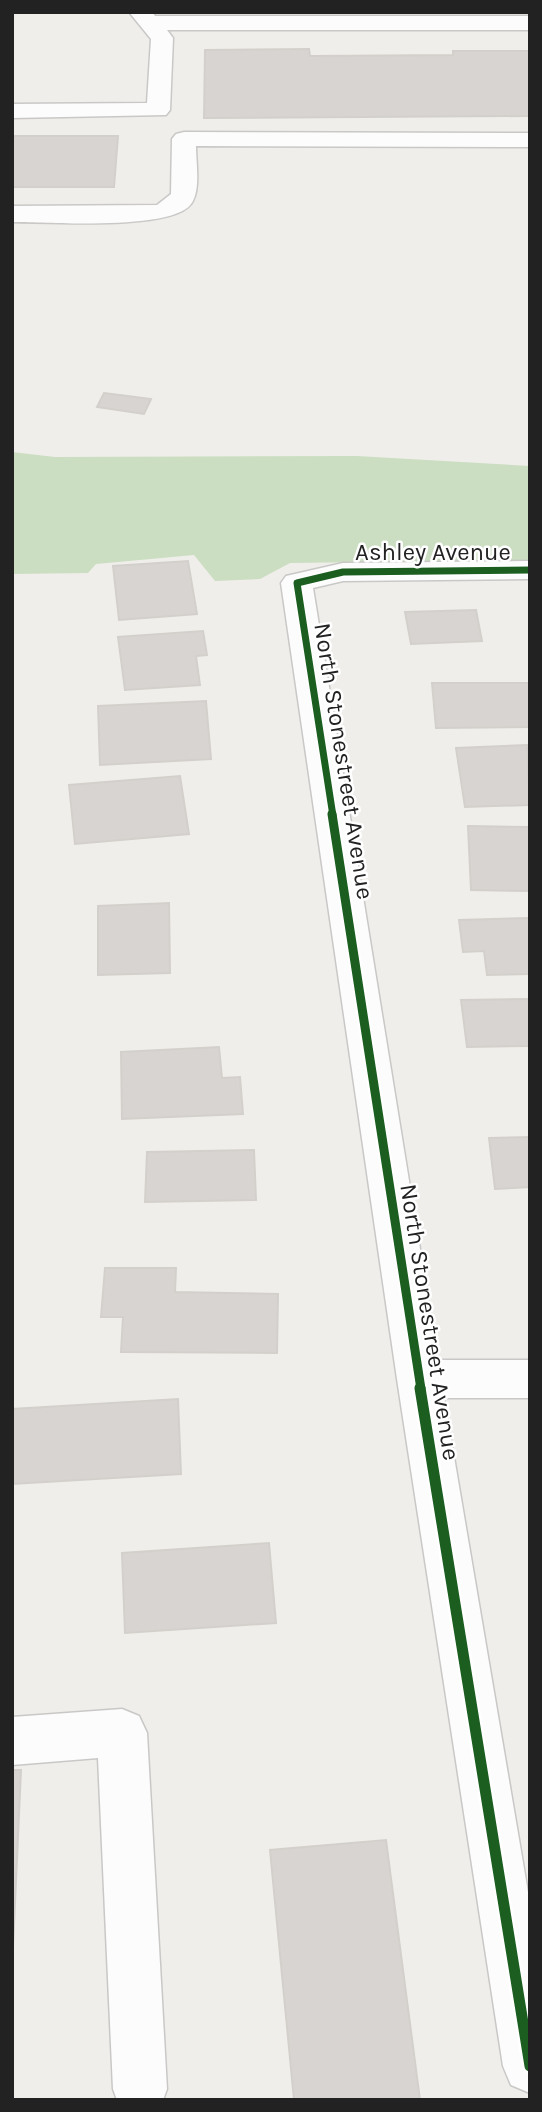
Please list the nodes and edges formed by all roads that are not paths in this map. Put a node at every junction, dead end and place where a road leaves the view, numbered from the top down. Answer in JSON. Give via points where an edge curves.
{"nodes":[{"id":1,"x":146,"y":18,"type":"edge"},
{"id":2,"x":530,"y":23,"type":"edge"},
{"id":3,"x":158,"y":110,"type":"junction"},
{"id":4,"x":12,"y":111,"type":"edge"},
{"id":5,"x":184,"y":139,"type":"junction"},
{"id":6,"x":530,"y":140,"type":"edge"},
{"id":7,"x":12,"y":214,"type":"edge"},
{"id":8,"x":530,"y":570,"type":"edge"},
{"id":9,"x":297,"y":583,"type":"joint"},
{"id":10,"x":419,"y":1379,"type":"junction"},
{"id":11,"x":530,"y":1379,"type":"edge"},
{"id":12,"x":12,"y":1741,"type":"edge"},
{"id":13,"x":530,"y":2066,"type":"edge"},
{"id":14,"x":140,"y":2089,"type":"dead end"}],
"edges":[{"from":1,"to":2,"type":"street"},
{"from":1,"to":3,"type":"street","via":[[162,38]]},
{"from":3,"to":4,"type":"street"},
{"from":3,"to":5,"type":"street"},
{"from":5,"to":6,"type":"street"},
{"from":5,"to":7,"type":"street","via":[[183,194],[180,202],[164,211]]},
{"from":8,"to":9,"type":"street","name":"Ashley Avenue","via":[[343,572]]},
{"from":9,"to":10,"type":"street","name":"North Stonestreet Avenue"},
{"from":10,"to":11,"type":"street"},
{"from":10,"to":13,"type":"street","name":"North Stonestreet Avenue"},
{"from":12,"to":14,"type":"street","via":[[122,1733]]}]}
